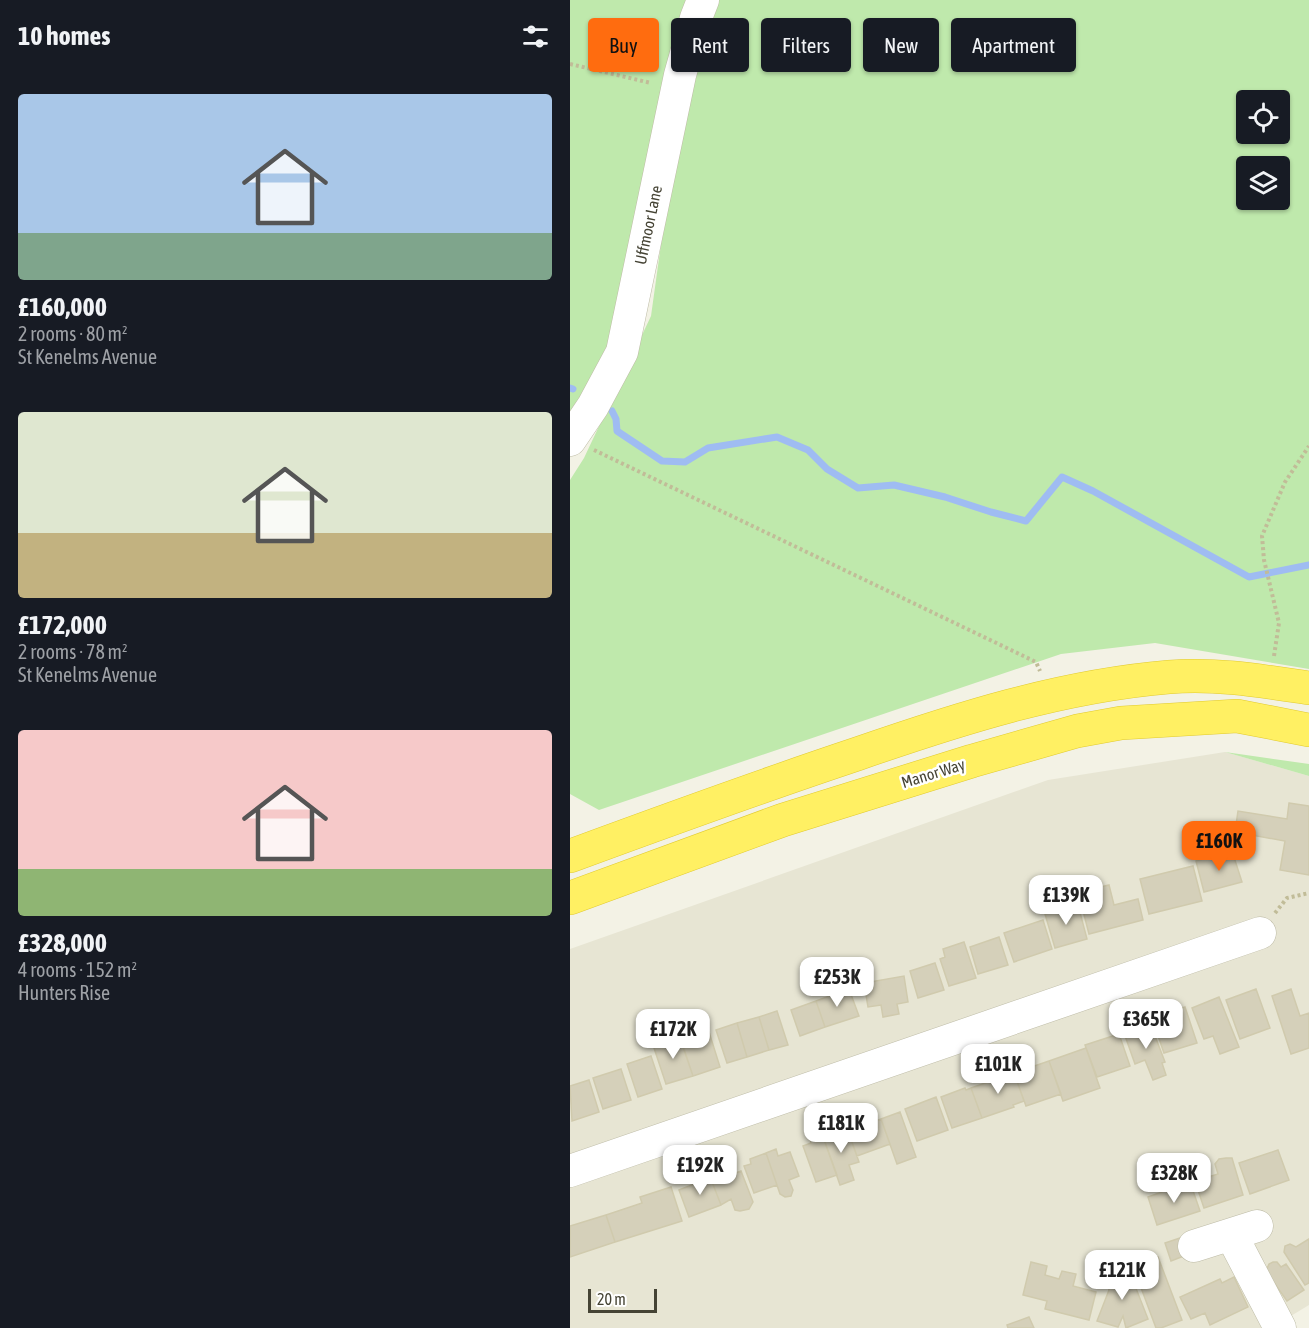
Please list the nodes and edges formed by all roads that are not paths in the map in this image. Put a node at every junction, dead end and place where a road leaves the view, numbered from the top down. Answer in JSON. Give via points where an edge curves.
{"nodes":[{"id":1,"x":703,"y":0,"type":"edge"},
{"id":2,"x":571,"y":439,"type":"edge"},
{"id":3,"x":1309,"y":688,"type":"edge"},
{"id":4,"x":1309,"y":730,"type":"edge"},
{"id":5,"x":570,"y":856,"type":"edge"},
{"id":6,"x":570,"y":898,"type":"edge"},
{"id":7,"x":1260,"y":933,"type":"road end"},
{"id":8,"x":570,"y":1171,"type":"edge"},
{"id":9,"x":1194,"y":1246,"type":"dead end"},
{"id":10,"x":1280,"y":1328,"type":"edge"}],
"edges":[{"from":1,"to":2,"type":"street","name":"Uffmoor Lane","via":[[676,89],[622,352]]},
{"from":3,"to":5,"type":"highway","via":[[1224,676],[1170,677],[1088,687],[954,720]]},
{"from":4,"to":6,"type":"highway","name":"Manor Way","via":[[1237,716],[1121,723],[1077,731],[783,820]]},
{"from":7,"to":8,"type":"street"},
{"from":9,"to":10,"type":"street","via":[[1244,1231]]}]}
